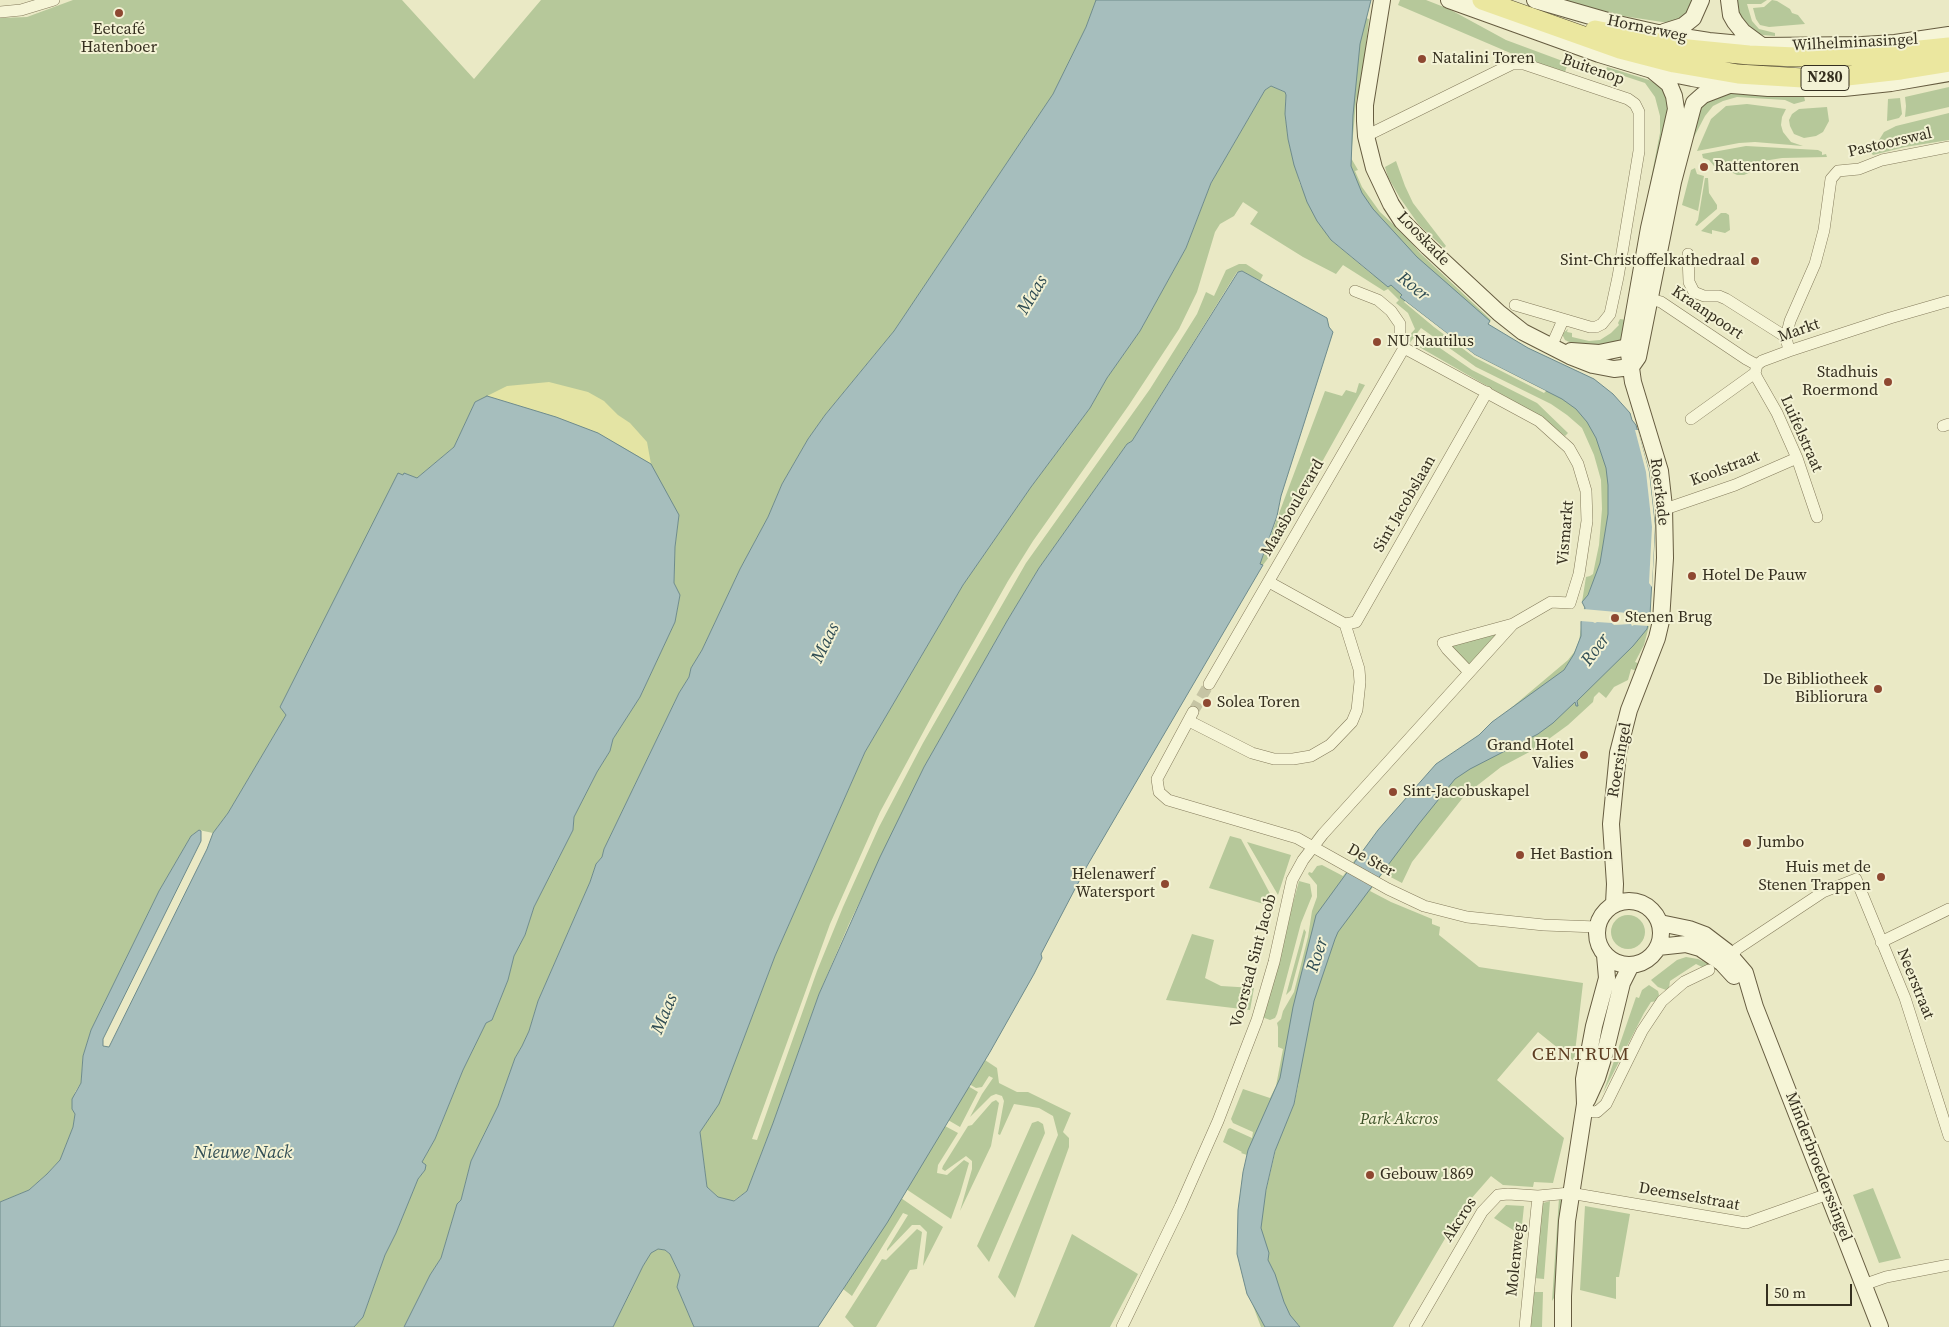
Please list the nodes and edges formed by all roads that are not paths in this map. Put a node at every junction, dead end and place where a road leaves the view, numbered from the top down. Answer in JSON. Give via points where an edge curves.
{"nodes":[{"id":1,"x":54,"y":0,"type":"edge"},
{"id":2,"x":1382,"y":0,"type":"edge"},
{"id":3,"x":1449,"y":0,"type":"edge"},
{"id":4,"x":1482,"y":0,"type":"edge"},
{"id":5,"x":1535,"y":0,"type":"edge"},
{"id":6,"x":1701,"y":0,"type":"edge"},
{"id":7,"x":1729,"y":0,"type":"edge"},
{"id":8,"x":0,"y":12,"type":"edge"},
{"id":9,"x":1658,"y":33,"type":"junction"},
{"id":10,"x":1949,"y":35,"type":"edge"},
{"id":11,"x":1762,"y":46,"type":"junction"},
{"id":12,"x":1949,"y":47,"type":"edge"},
{"id":13,"x":1704,"y":60,"type":"junction"},
{"id":14,"x":1949,"y":62,"type":"edge"},
{"id":15,"x":1652,"y":70,"type":"junction"},
{"id":16,"x":1949,"y":73,"type":"edge"},
{"id":17,"x":1732,"y":85,"type":"junction"},
{"id":18,"x":1366,"y":136,"type":"junction"},
{"id":19,"x":1949,"y":147,"type":"edge"},
{"id":20,"x":1688,"y":254,"type":"dead end"},
{"id":21,"x":1355,"y":291,"type":"dead end"},
{"id":22,"x":1642,"y":297,"type":"junction"},
{"id":23,"x":1949,"y":301,"type":"edge"},
{"id":24,"x":1515,"y":305,"type":"dead end"},
{"id":25,"x":1563,"y":320,"type":"junction"},
{"id":26,"x":1786,"y":338,"type":"junction"},
{"id":27,"x":1551,"y":346,"type":"junction"},
{"id":28,"x":1628,"y":347,"type":"junction"},
{"id":29,"x":1404,"y":348,"type":"junction"},
{"id":30,"x":1789,"y":351,"type":"junction"},
{"id":31,"x":1631,"y":367,"type":"junction"},
{"id":32,"x":1756,"y":369,"type":"junction"},
{"id":33,"x":1487,"y":392,"type":"junction"},
{"id":34,"x":1691,"y":419,"type":"dead end"},
{"id":35,"x":1797,"y":458,"type":"junction"},
{"id":36,"x":1664,"y":508,"type":"junction"},
{"id":37,"x":1817,"y":517,"type":"dead end"},
{"id":38,"x":1269,"y":582,"type":"junction"},
{"id":39,"x":1570,"y":602,"type":"joint"},
{"id":40,"x":1661,"y":621,"type":"joint"},
{"id":41,"x":1345,"y":624,"type":"junction"},
{"id":42,"x":1513,"y":624,"type":"junction"},
{"id":43,"x":1469,"y":672,"type":"junction"},
{"id":44,"x":1209,"y":684,"type":"tunnel mouth"},
{"id":45,"x":1313,"y":847,"type":"junction"},
{"id":46,"x":1614,"y":904,"type":"junction"},
{"id":47,"x":1949,"y":910,"type":"edge"},
{"id":48,"x":1660,"y":923,"type":"junction"},
{"id":49,"x":1597,"y":926,"type":"junction"},
{"id":50,"x":1881,"y":942,"type":"junction"},
{"id":51,"x":1658,"y":947,"type":"junction"},
{"id":52,"x":1605,"y":955,"type":"junction"},
{"id":53,"x":1732,"y":956,"type":"junction"},
{"id":54,"x":1631,"y":965,"type":"junction"},
{"id":55,"x":1709,"y":970,"type":"dead end"},
{"id":56,"x":1755,"y":1007,"type":"junction"},
{"id":57,"x":1584,"y":1108,"type":"junction"},
{"id":58,"x":1949,"y":1133,"type":"edge"},
{"id":59,"x":1575,"y":1194,"type":"junction"},
{"id":60,"x":1828,"y":1194,"type":"junction"},
{"id":61,"x":1538,"y":1196,"type":"junction"},
{"id":62,"x":1949,"y":1264,"type":"edge"},
{"id":63,"x":1863,"y":1285,"type":"junction"},
{"id":64,"x":1122,"y":1327,"type":"edge"},
{"id":65,"x":1415,"y":1327,"type":"edge"},
{"id":66,"x":1525,"y":1327,"type":"edge"},
{"id":67,"x":1563,"y":1327,"type":"edge"},
{"id":68,"x":1880,"y":1327,"type":"edge"}],
"edges":[{"from":1,"to":8,"type":"street","via":[[21,10]]},
{"from":2,"to":18,"type":"main road","name":"Looskade","via":[[1365,105]]},
{"from":3,"to":15,"type":"main road","number":"N280","via":[[1567,44]]},
{"from":4,"to":13,"type":"main road","name":"Hornerweg","number":"N280","via":[[1620,49]]},
{"from":5,"to":9,"type":"main road","name":"Hornerweg","number":"N280"},
{"from":6,"to":9,"type":"main road","via":[[1688,23]]},
{"from":7,"to":11,"type":"main road","via":[[1735,22]]},
{"from":9,"to":11,"type":"main road","name":"Hornerweg","number":"N280"},
{"from":10,"to":11,"type":"main road","name":"Wilhelminasingel","number":"N280","via":[[1896,43]]},
{"from":12,"to":13,"type":"main road","name":"Wilhelminasingel","number":"N280","via":[[1898,54],[1829,57],[1749,55]]},
{"from":13,"to":14,"type":"main road","name":"Wilhelminasingel","number":"N280","via":[[1755,76],[1829,78]]},
{"from":15,"to":17,"type":"main road","number":"N280"},
{"from":15,"to":22,"type":"main road","via":[[1669,84],[1676,108],[1649,228]]},
{"from":16,"to":17,"type":"main road","number":"N280","via":[[1844,88]]},
{"from":17,"to":22,"type":"main road","via":[[1703,95],[1694,103]]},
{"from":18,"to":25,"type":"street","name":"Buitenop","via":[[1512,64],[1524,64],[1632,101],[1639,112],[1639,151],[1610,314],[1596,327]]},
{"from":18,"to":27,"type":"main road","name":"Looskade","via":[[1382,187],[1402,221],[1511,323]]},
{"from":19,"to":26,"type":"street","name":"Pastoorswal","via":[[1838,171],[1831,179],[1824,230]]},
{"from":20,"to":26,"type":"street","via":[[1689,282],[1694,292],[1726,299]]},
{"from":21,"to":29,"type":"street","via":[[1378,300],[1396,317]]},
{"from":22,"to":28,"type":"main road","name":"Roerkade"},
{"from":22,"to":31,"type":"main road","via":[[1638,357]]},
{"from":22,"to":32,"type":"street","name":"Kraanpoort","via":[[1662,302]]},
{"from":23,"to":30,"type":"street","name":"Markt"},
{"from":24,"to":25,"type":"street"},
{"from":25,"to":27,"type":"street"},
{"from":26,"to":30,"type":"street"},
{"from":27,"to":28,"type":"main road","name":"Looskade","via":[[1586,353]]},
{"from":27,"to":31,"type":"main road","name":"Looskade","via":[[1603,368]]},
{"from":28,"to":31,"type":"main road","name":"Roerkade"},
{"from":29,"to":33,"type":"street","name":"Vismarkt"},
{"from":29,"to":38,"type":"street","name":"Maasboulevard"},
{"from":30,"to":32,"type":"street","name":"Markt","via":[[1762,361]]},
{"from":31,"to":36,"type":"main road","name":"Roerkade","via":[[1660,471]]},
{"from":32,"to":34,"type":"street","name":"Markt"},
{"from":32,"to":35,"type":"street","name":"Luifelstraat"},
{"from":33,"to":39,"type":"street","name":"Vismarkt","via":[[1540,420],[1569,448],[1578,464],[1586,491],[1587,521],[1579,574]]},
{"from":33,"to":41,"type":"street","name":"Sint Jacobslaan","via":[[1356,622]]},
{"from":35,"to":36,"type":"street","name":"Koolstraat","via":[[1735,484]]},
{"from":35,"to":37,"type":"street","name":"Luifelstraat"},
{"from":36,"to":40,"type":"main road","name":"Roerkade"},
{"from":38,"to":41,"type":"street"},
{"from":38,"to":44,"type":"street","name":"Maasboulevard"},
{"from":39,"to":42,"type":"street","name":"Voorstad Sint Jacob","via":[[1551,602]]},
{"from":40,"to":46,"type":"main road","name":"Roersingel","via":[[1629,710],[1618,753],[1611,824]]},
{"from":41,"to":45,"type":"street","name":"De Ster","via":[[1359,669],[1359,698],[1352,722],[1330,745],[1311,756],[1274,759],[1252,753],[1191,717],[1157,779],[1159,792],[1168,800],[1297,838]]},
{"from":42,"to":43,"type":"street","name":"Voorstad Sint Jacob"},
{"from":42,"to":43,"type":"street","name":"Voorstad Sint Jacob","via":[[1443,643]]},
{"from":43,"to":45,"type":"street","name":"Voorstad Sint Jacob"},
{"from":45,"to":49,"type":"street","name":"De Ster","via":[[1424,906],[1467,917],[1544,925]]},
{"from":45,"to":64,"type":"street","name":"Voorstad Sint Jacob","via":[[1292,880],[1257,1020],[1218,1121]]},
{"from":46,"to":48,"type":"main road","via":[[1641,903],[1653,911]]},
{"from":46,"to":49,"type":"main road","via":[[1603,913]]},
{"from":47,"to":50,"type":"street"},
{"from":48,"to":51,"type":"main road"},
{"from":48,"to":53,"type":"main road","name":"Minderbroederssingel","via":[[1701,933]]},
{"from":49,"to":52,"type":"main road","via":[[1598,943]]},
{"from":50,"to":53,"type":"street","name":"Neerstraat","via":[[1856,879],[1823,892],[1737,949]]},
{"from":50,"to":58,"type":"street","name":"Neerstraat","via":[[1905,998]]},
{"from":51,"to":54,"type":"main road","via":[[1648,959]]},
{"from":51,"to":56,"type":"main road","name":"Minderbroederssingel","via":[[1686,944],[1710,954],[1732,972]]},
{"from":52,"to":54,"type":"main road","via":[[1616,963]]},
{"from":52,"to":57,"type":"main road","via":[[1607,978],[1584,1079]]},
{"from":53,"to":56,"type":"main road","name":"Minderbroederssingel","via":[[1745,973]]},
{"from":54,"to":57,"type":"main road","via":[[1622,983],[1597,1078]]},
{"from":55,"to":57,"type":"street","via":[[1684,982],[1662,1001],[1642,1031],[1606,1104],[1596,1112]]},
{"from":56,"to":60,"type":"main road","name":"Minderbroederssingel"},
{"from":57,"to":59,"type":"main road"},
{"from":59,"to":60,"type":"street","name":"Deemselstraat","via":[[1746,1224]]},
{"from":59,"to":61,"type":"street","name":"Akcros"},
{"from":59,"to":67,"type":"main road","via":[[1564,1257]]},
{"from":60,"to":63,"type":"main road","name":"Minderbroederssingel"},
{"from":61,"to":65,"type":"street","name":"Akcros","via":[[1498,1195],[1482,1212]]},
{"from":61,"to":66,"type":"street","name":"Molenweg"},
{"from":62,"to":63,"type":"street"},
{"from":63,"to":68,"type":"main road","name":"Minderbroederssingel"}]}
